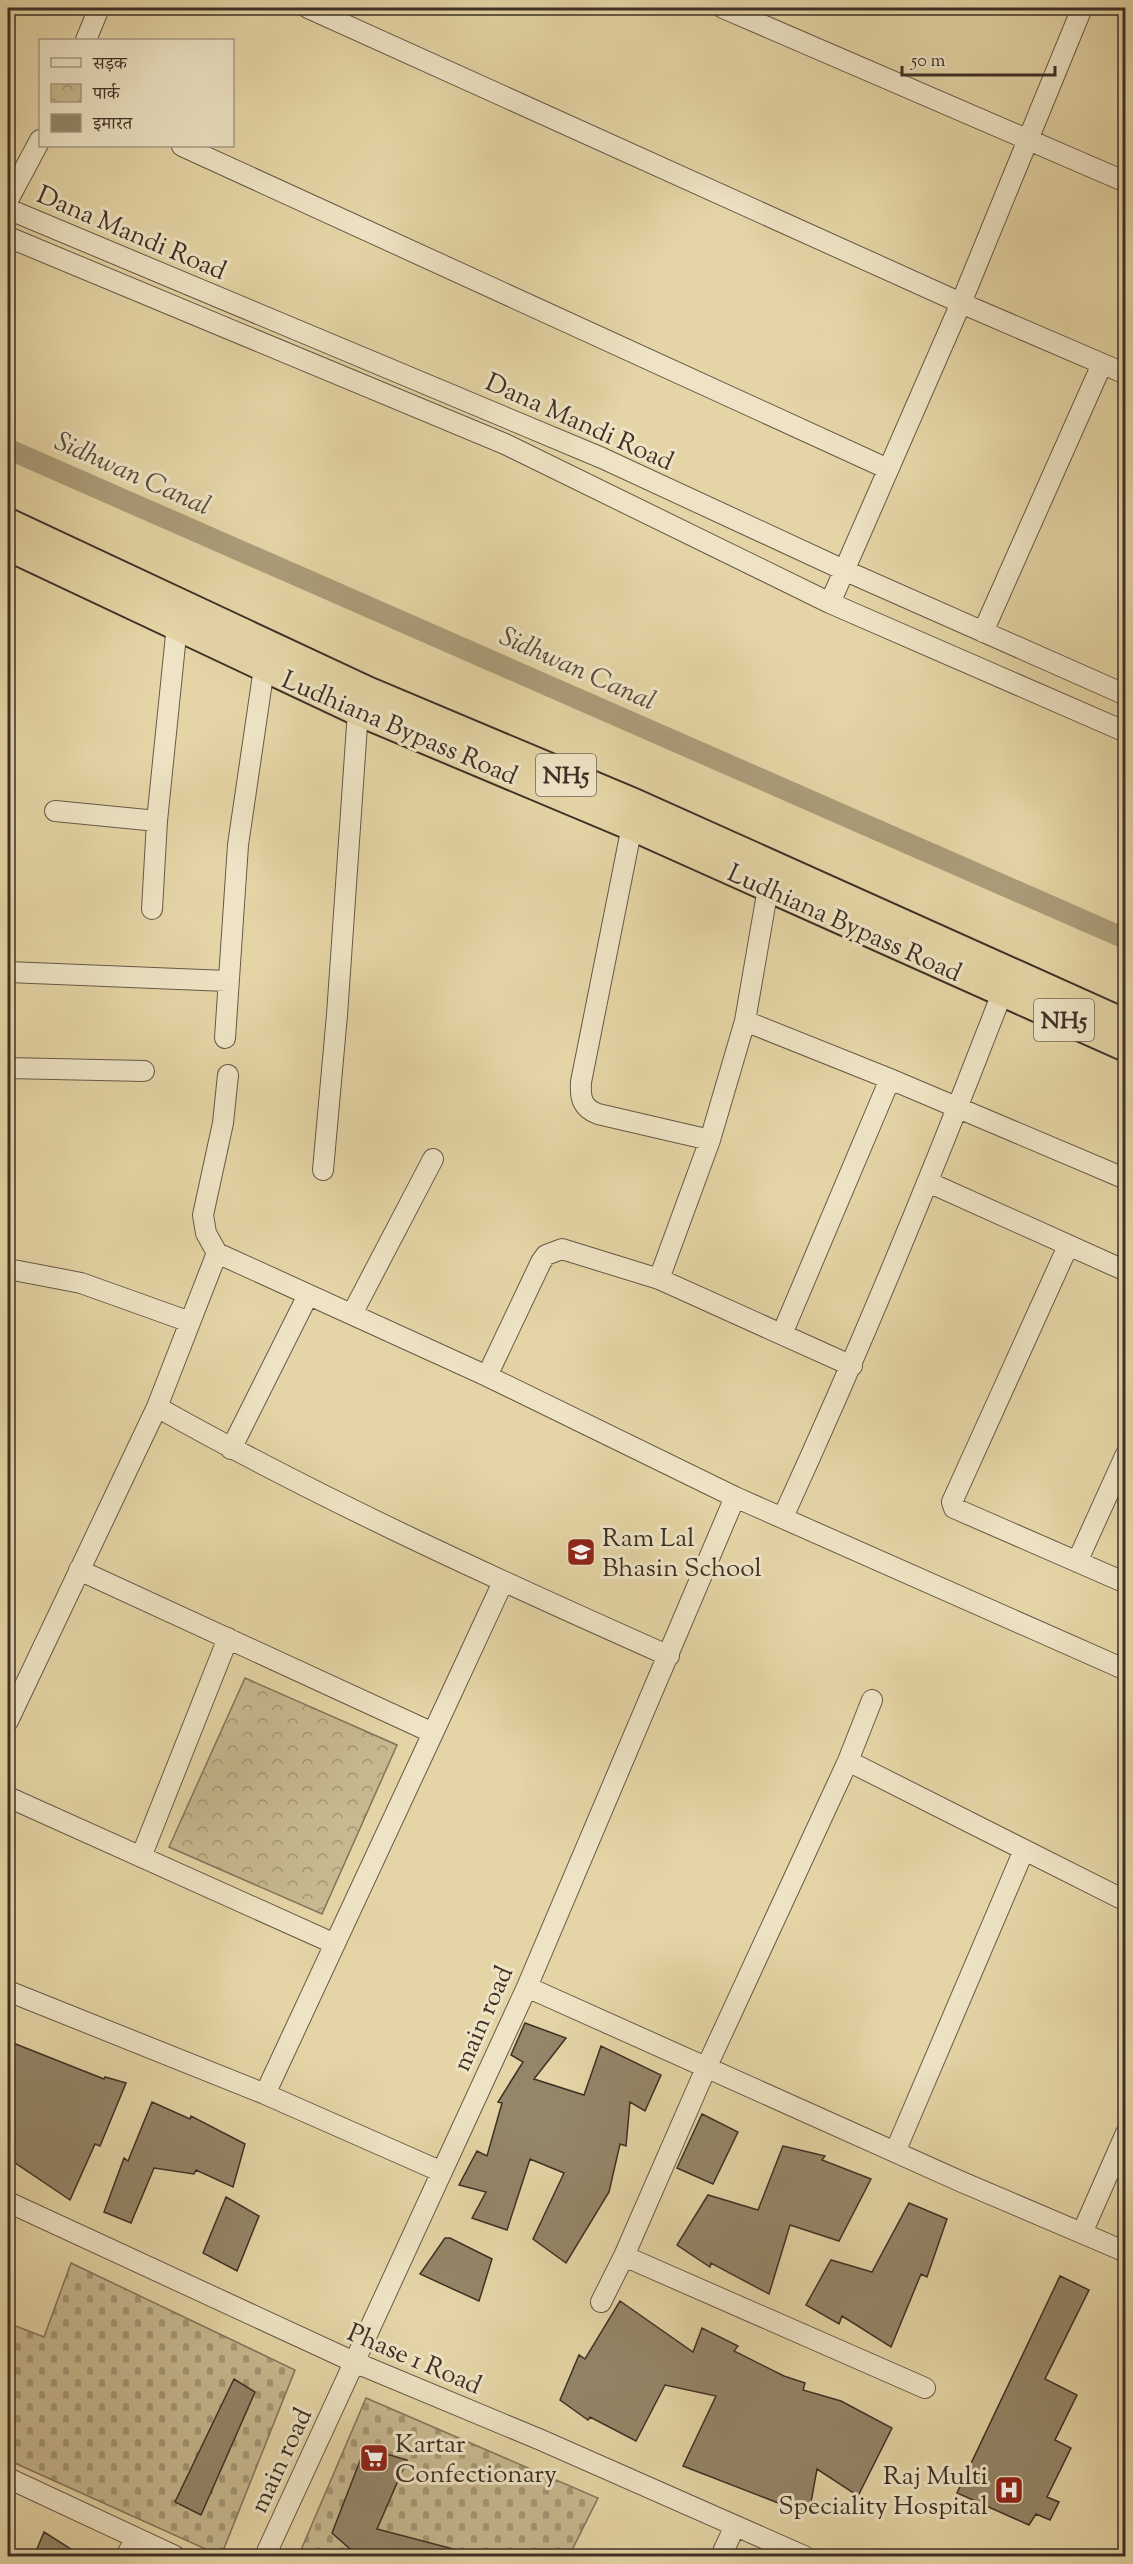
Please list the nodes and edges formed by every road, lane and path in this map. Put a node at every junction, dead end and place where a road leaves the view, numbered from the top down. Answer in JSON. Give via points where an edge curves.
{"nodes":[{"id":1,"x":99,"y":8,"type":"edge"},
{"id":2,"x":308,"y":8,"type":"edge"},
{"id":3,"x":723,"y":8,"type":"edge"},
{"id":4,"x":1082,"y":8,"type":"edge"},
{"id":5,"x":86,"y":39,"type":"edge"},
{"id":6,"x":1029,"y":140,"type":"junction"},
{"id":7,"x":39,"y":142,"type":"edge"},
{"id":8,"x":184,"y":147,"type":"edge"},
{"id":9,"x":1125,"y":182,"type":"edge"},
{"id":10,"x":8,"y":200,"type":"edge"},
{"id":11,"x":8,"y":209,"type":"edge"},
{"id":12,"x":8,"y":237,"type":"edge"},
{"id":13,"x":961,"y":303,"type":"junction"},
{"id":14,"x":1102,"y":364,"type":"junction"},
{"id":15,"x":1125,"y":374,"type":"edge"},
{"id":16,"x":888,"y":469,"type":"junction"},
{"id":17,"x":8,"y":523,"type":"edge"},
{"id":18,"x":8,"y":546,"type":"edge"},
{"id":19,"x":846,"y":571,"type":"junction"},
{"id":20,"x":830,"y":603,"type":"junction"},
{"id":21,"x":177,"y":625,"type":"junction"},
{"id":22,"x":982,"y":632,"type":"junction"},
{"id":23,"x":264,"y":668,"type":"junction"},
{"id":24,"x":1125,"y":695,"type":"edge"},
{"id":25,"x":358,"y":711,"type":"junction"},
{"id":26,"x":1125,"y":732,"type":"edge"},
{"id":27,"x":55,"y":811,"type":"dead end"},
{"id":28,"x":157,"y":821,"type":"junction"},
{"id":29,"x":632,"y":826,"type":"junction"},
{"id":30,"x":768,"y":888,"type":"junction"},
{"id":31,"x":152,"y":909,"type":"dead end"},
{"id":32,"x":8,"y":972,"type":"edge"},
{"id":33,"x":227,"y":981,"type":"junction"},
{"id":34,"x":1002,"y":993,"type":"junction"},
{"id":35,"x":745,"y":1021,"type":"junction"},
{"id":36,"x":1125,"y":1024,"type":"edge"},
{"id":37,"x":225,"y":1038,"type":"dead end"},
{"id":38,"x":1125,"y":1047,"type":"edge"},
{"id":39,"x":8,"y":1068,"type":"edge"},
{"id":40,"x":144,"y":1071,"type":"dead end"},
{"id":41,"x":228,"y":1075,"type":"dead end"},
{"id":42,"x":890,"y":1079,"type":"junction"},
{"id":43,"x":958,"y":1108,"type":"junction"},
{"id":44,"x":710,"y":1140,"type":"junction"},
{"id":45,"x":433,"y":1159,"type":"dead end"},
{"id":46,"x":323,"y":1170,"type":"dead end"},
{"id":47,"x":1125,"y":1179,"type":"edge"},
{"id":48,"x":928,"y":1182,"type":"junction"},
{"id":49,"x":1068,"y":1246,"type":"junction"},
{"id":50,"x":217,"y":1253,"type":"junction"},
{"id":51,"x":8,"y":1269,"type":"edge"},
{"id":52,"x":1125,"y":1271,"type":"edge"},
{"id":53,"x":659,"y":1279,"type":"junction"},
{"id":54,"x":308,"y":1295,"type":"junction"},
{"id":55,"x":352,"y":1314,"type":"junction"},
{"id":56,"x":190,"y":1322,"type":"junction"},
{"id":57,"x":782,"y":1334,"type":"junction"},
{"id":58,"x":852,"y":1366,"type":"junction"},
{"id":59,"x":487,"y":1376,"type":"junction"},
{"id":60,"x":157,"y":1407,"type":"junction"},
{"id":61,"x":231,"y":1449,"type":"junction"},
{"id":62,"x":1125,"y":1454,"type":"edge"},
{"id":63,"x":735,"y":1497,"type":"junction"},
{"id":64,"x":783,"y":1517,"type":"junction"},
{"id":65,"x":1077,"y":1562,"type":"junction"},
{"id":66,"x":80,"y":1570,"type":"junction"},
{"id":67,"x":503,"y":1582,"type":"junction"},
{"id":68,"x":1125,"y":1583,"type":"edge"},
{"id":69,"x":228,"y":1638,"type":"junction"},
{"id":70,"x":669,"y":1656,"type":"junction"},
{"id":71,"x":1125,"y":1670,"type":"edge"},
{"id":72,"x":872,"y":1700,"type":"dead end"},
{"id":73,"x":8,"y":1721,"type":"edge"},
{"id":74,"x":433,"y":1733,"type":"junction"},
{"id":75,"x":848,"y":1761,"type":"junction"},
{"id":76,"x":8,"y":1797,"type":"edge"},
{"id":77,"x":1024,"y":1850,"type":"junction"},
{"id":78,"x":141,"y":1857,"type":"junction"},
{"id":79,"x":1125,"y":1901,"type":"edge"},
{"id":80,"x":335,"y":1944,"type":"junction"},
{"id":81,"x":527,"y":1987,"type":"junction"},
{"id":82,"x":8,"y":1991,"type":"edge"},
{"id":83,"x":707,"y":2066,"type":"junction"},
{"id":84,"x":265,"y":2094,"type":"junction"},
{"id":85,"x":1125,"y":2133,"type":"edge"},
{"id":86,"x":895,"y":2152,"type":"junction"},
{"id":87,"x":442,"y":2172,"type":"junction"},
{"id":88,"x":8,"y":2202,"type":"edge"},
{"id":89,"x":1082,"y":2233,"type":"junction"},
{"id":90,"x":1125,"y":2252,"type":"edge"},
{"id":91,"x":624,"y":2256,"type":"junction"},
{"id":92,"x":601,"y":2302,"type":"dead end"},
{"id":93,"x":354,"y":2362,"type":"junction"},
{"id":94,"x":925,"y":2388,"type":"dead end"},
{"id":95,"x":8,"y":2478,"type":"edge"},
{"id":96,"x":735,"y":2526,"type":"junction"},
{"id":97,"x":136,"y":2538,"type":"junction"},
{"id":98,"x":272,"y":2554,"type":"edge"},
{"id":99,"x":126,"y":2556,"type":"edge"},
{"id":100,"x":175,"y":2556,"type":"edge"},
{"id":101,"x":721,"y":2556,"type":"edge"},
{"id":102,"x":804,"y":2556,"type":"edge"}],
"edges":[{"from":1,"to":5,"type":"street"},
{"from":2,"to":13,"type":"street"},
{"from":3,"to":6,"type":"street"},
{"from":4,"to":6,"type":"street"},
{"from":6,"to":9,"type":"street"},
{"from":6,"to":13,"type":"street"},
{"from":7,"to":10,"type":"street"},
{"from":8,"to":16,"type":"street"},
{"from":11,"to":19,"type":"street","name":"Dana Mandi Road","via":[[602,458]]},
{"from":12,"to":20,"type":"street","via":[[505,444]]},
{"from":13,"to":14,"type":"street"},
{"from":13,"to":16,"type":"street"},
{"from":14,"to":15,"type":"street"},
{"from":14,"to":22,"type":"street"},
{"from":16,"to":19,"type":"street"},
{"from":17,"to":36,"type":"highway","name":"Ludhiana Bypass Road","number":"NH5","via":[[367,691],[636,804]]},
{"from":18,"to":21,"type":"highway","name":"Ludhiana Bypass Road","number":"NH5"},
{"from":19,"to":20,"type":"street"},
{"from":19,"to":22,"type":"street","name":"Dana Mandi Road"},
{"from":20,"to":26,"type":"street"},
{"from":21,"to":23,"type":"highway","name":"Ludhiana Bypass Road","number":"NH5"},
{"from":21,"to":28,"type":"street"},
{"from":22,"to":24,"type":"street","name":"Dana Mandi Road"},
{"from":23,"to":25,"type":"highway","name":"Ludhiana Bypass Road","number":"NH5"},
{"from":23,"to":33,"type":"street","via":[[238,845]]},
{"from":25,"to":29,"type":"highway","name":"Ludhiana Bypass Road","number":"NH5"},
{"from":25,"to":46,"type":"street"},
{"from":27,"to":28,"type":"street"},
{"from":28,"to":31,"type":"street"},
{"from":29,"to":30,"type":"highway","name":"Ludhiana Bypass Road","number":"NH5"},
{"from":29,"to":44,"type":"street","via":[[581,1082],[582,1102],[598,1114]]},
{"from":30,"to":34,"type":"highway","name":"Ludhiana Bypass Road","number":"NH5"},
{"from":30,"to":35,"type":"street"},
{"from":32,"to":33,"type":"street"},
{"from":33,"to":37,"type":"street"},
{"from":34,"to":38,"type":"highway","name":"Ludhiana Bypass Road","number":"NH5"},
{"from":34,"to":43,"type":"street"},
{"from":35,"to":42,"type":"street"},
{"from":35,"to":44,"type":"street"},
{"from":39,"to":40,"type":"street"},
{"from":41,"to":50,"type":"street","via":[[223,1123],[203,1215],[206,1233]]},
{"from":42,"to":43,"type":"street"},
{"from":42,"to":57,"type":"street"},
{"from":43,"to":47,"type":"street"},
{"from":43,"to":48,"type":"street"},
{"from":44,"to":53,"type":"street"},
{"from":45,"to":55,"type":"street"},
{"from":48,"to":49,"type":"street"},
{"from":48,"to":58,"type":"street"},
{"from":49,"to":52,"type":"street"},
{"from":49,"to":65,"type":"street","via":[[952,1502],[954,1508]]},
{"from":50,"to":54,"type":"street"},
{"from":50,"to":56,"type":"street"},
{"from":51,"to":56,"type":"street","via":[[81,1283]]},
{"from":53,"to":57,"type":"street"},
{"from":53,"to":59,"type":"street","via":[[570,1250],[555,1250],[546,1255]]},
{"from":54,"to":55,"type":"street"},
{"from":54,"to":61,"type":"street"},
{"from":55,"to":59,"type":"street"},
{"from":56,"to":60,"type":"street"},
{"from":57,"to":58,"type":"street"},
{"from":58,"to":64,"type":"street"},
{"from":59,"to":63,"type":"street"},
{"from":60,"to":61,"type":"street"},
{"from":60,"to":66,"type":"street"},
{"from":61,"to":67,"type":"street"},
{"from":62,"to":65,"type":"street"},
{"from":63,"to":64,"type":"street"},
{"from":63,"to":70,"type":"street","name":"main road"},
{"from":64,"to":71,"type":"street"},
{"from":65,"to":68,"type":"street"},
{"from":66,"to":69,"type":"street"},
{"from":66,"to":73,"type":"street"},
{"from":67,"to":70,"type":"street"},
{"from":67,"to":74,"type":"street"},
{"from":69,"to":74,"type":"street"},
{"from":69,"to":78,"type":"street"},
{"from":70,"to":81,"type":"street","name":"main road"},
{"from":72,"to":75,"type":"street"},
{"from":74,"to":80,"type":"street"},
{"from":75,"to":77,"type":"street"},
{"from":75,"to":83,"type":"street"},
{"from":76,"to":78,"type":"street"},
{"from":77,"to":79,"type":"street"},
{"from":77,"to":86,"type":"street"},
{"from":78,"to":80,"type":"street"},
{"from":80,"to":84,"type":"street"},
{"from":81,"to":83,"type":"street"},
{"from":81,"to":87,"type":"street","name":"main road"},
{"from":82,"to":84,"type":"street"},
{"from":83,"to":86,"type":"street"},
{"from":83,"to":91,"type":"street"},
{"from":84,"to":87,"type":"street"},
{"from":85,"to":89,"type":"street"},
{"from":86,"to":89,"type":"street"},
{"from":87,"to":93,"type":"street","name":"main road"},
{"from":88,"to":93,"type":"street","name":"Phase 1 Road"},
{"from":89,"to":90,"type":"street"},
{"from":91,"to":92,"type":"street"},
{"from":91,"to":94,"type":"street"},
{"from":93,"to":96,"type":"street","name":"Phase 1 Road"},
{"from":93,"to":98,"type":"street","name":"main road"},
{"from":95,"to":97,"type":"street"},
{"from":96,"to":101,"type":"street"},
{"from":96,"to":102,"type":"street","name":"Phase 1 Road"},
{"from":97,"to":99,"type":"street"},
{"from":97,"to":100,"type":"street"}]}
